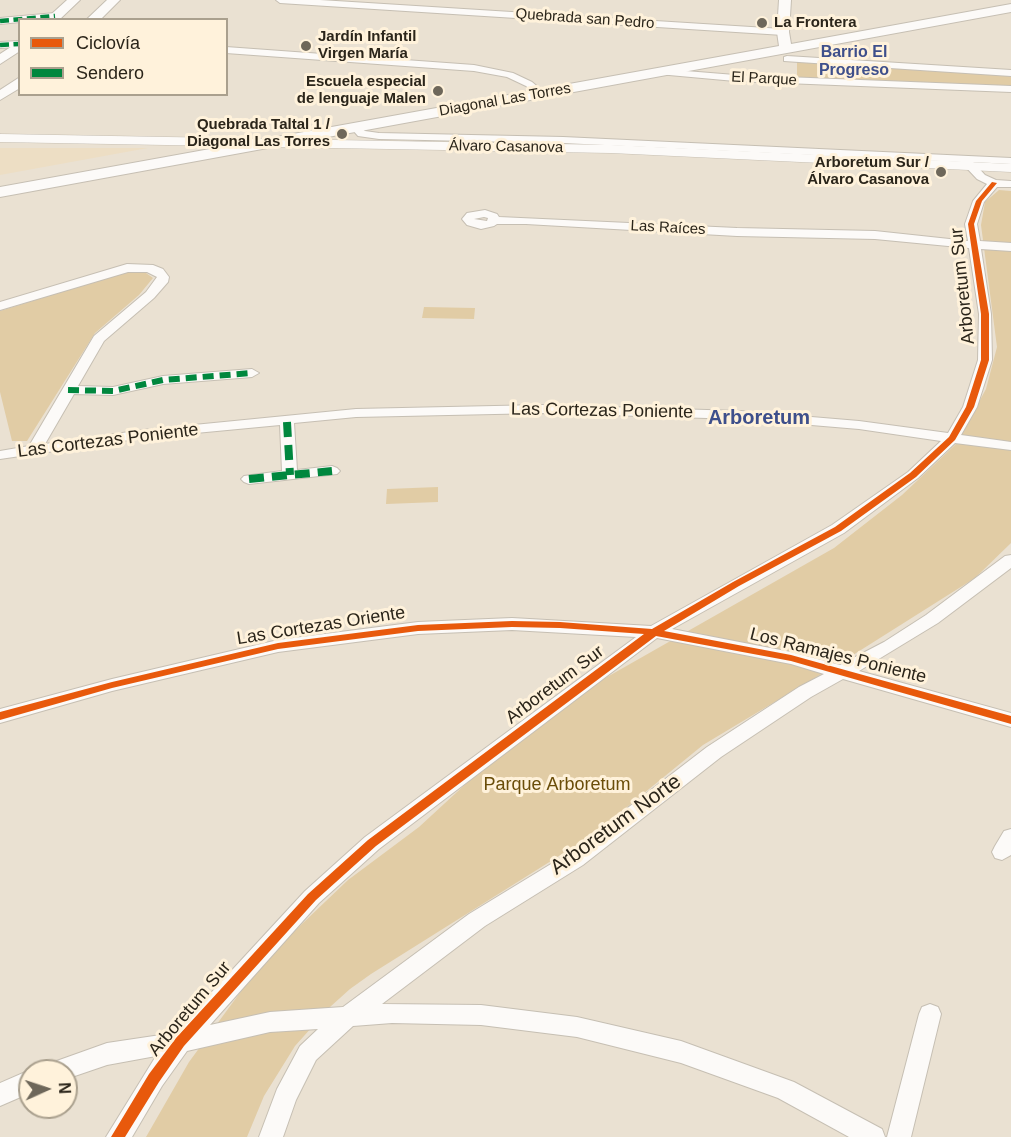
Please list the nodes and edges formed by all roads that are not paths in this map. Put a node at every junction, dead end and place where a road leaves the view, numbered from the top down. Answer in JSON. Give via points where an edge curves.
{"nodes":[{"id":1,"x":75,"y":0,"type":"edge"},
{"id":2,"x":114,"y":0,"type":"edge"},
{"id":3,"x":280,"y":0,"type":"edge"},
{"id":4,"x":479,"y":0,"type":"edge"},
{"id":5,"x":785,"y":0,"type":"edge"},
{"id":6,"x":1011,"y":0,"type":"edge"},
{"id":7,"x":1011,"y":8,"type":"edge"},
{"id":8,"x":473,"y":12,"type":"junction"},
{"id":9,"x":53,"y":18,"type":"edge"},
{"id":10,"x":94,"y":18,"type":"edge"},
{"id":11,"x":18,"y":20,"type":"edge"},
{"id":12,"x":0,"y":21,"type":"edge"},
{"id":13,"x":18,"y":44,"type":"edge"},
{"id":14,"x":0,"y":45,"type":"edge"},
{"id":15,"x":785,"y":45,"type":"junction"},
{"id":16,"x":18,"y":46,"type":"edge"},
{"id":17,"x":228,"y":50,"type":"edge"},
{"id":18,"x":0,"y":60,"type":"edge"},
{"id":19,"x":661,"y":72,"type":"junction"},
{"id":20,"x":1011,"y":73,"type":"edge"},
{"id":21,"x":790,"y":80,"type":"junction"},
{"id":22,"x":18,"y":82,"type":"edge"},
{"id":23,"x":1011,"y":89,"type":"edge"},
{"id":24,"x":537,"y":90,"type":"junction"},
{"id":25,"x":0,"y":96,"type":"edge"},
{"id":26,"x":356,"y":128,"type":"junction"},
{"id":27,"x":0,"y":138,"type":"edge"},
{"id":28,"x":219,"y":142,"type":"junction"},
{"id":29,"x":450,"y":142,"type":"junction"},
{"id":30,"x":268,"y":144,"type":"junction"},
{"id":31,"x":1011,"y":161,"type":"edge"},
{"id":32,"x":966,"y":162,"type":"junction"},
{"id":33,"x":1011,"y":168,"type":"edge"},
{"id":34,"x":0,"y":180,"type":"edge"},
{"id":35,"x":1002,"y":184,"type":"edge"},
{"id":36,"x":0,"y":192,"type":"edge"},
{"id":37,"x":494,"y":220,"type":"dead end"},
{"id":38,"x":974,"y":245,"type":"junction"},
{"id":39,"x":1011,"y":247,"type":"edge"},
{"id":40,"x":0,"y":306,"type":"edge"},
{"id":41,"x":252,"y":373,"type":"dead end"},
{"id":42,"x":68,"y":390,"type":"junction"},
{"id":43,"x":287,"y":421,"type":"junction"},
{"id":44,"x":952,"y":438,"type":"junction"},
{"id":45,"x":1011,"y":446,"type":"edge"},
{"id":46,"x":34,"y":450,"type":"junction"},
{"id":47,"x":1,"y":451,"type":"edge"},
{"id":48,"x":332,"y":471,"type":"dead end"},
{"id":49,"x":290,"y":475,"type":"junction"},
{"id":50,"x":249,"y":479,"type":"dead end"},
{"id":51,"x":1011,"y":560,"type":"edge"},
{"id":52,"x":654,"y":632,"type":"junction"},
{"id":53,"x":843,"y":672,"type":"junction"},
{"id":54,"x":0,"y":716,"type":"edge"},
{"id":55,"x":1011,"y":720,"type":"edge"},
{"id":56,"x":930,"y":1014,"type":"dead end"},
{"id":57,"x":348,"y":1016,"type":"junction"},
{"id":58,"x":180,"y":1042,"type":"junction"},
{"id":59,"x":78,"y":1064,"type":"edge"},
{"id":60,"x":18,"y":1087,"type":"edge"},
{"id":61,"x":0,"y":1095,"type":"edge"},
{"id":62,"x":118,"y":1137,"type":"edge"},
{"id":63,"x":271,"y":1137,"type":"edge"},
{"id":64,"x":873,"y":1137,"type":"edge"},
{"id":65,"x":898,"y":1137,"type":"edge"}],
"edges":[{"from":1,"to":9,"type":"main road"},
{"from":2,"to":10,"type":"main road"},
{"from":3,"to":8,"type":"street","name":"Quebrada san Pedro"},
{"from":4,"to":8,"type":"street"},
{"from":5,"to":15,"type":"main road"},
{"from":6,"to":15,"type":"main road","name":"Diagonal Las Torres"},
{"from":7,"to":15,"type":"main road","name":"Diagonal Las Torres"},
{"from":8,"to":15,"type":"street","name":"Quebrada san Pedro"},
{"from":11,"to":12,"type":"street"},
{"from":13,"to":14,"type":"street"},
{"from":15,"to":19,"type":"main road","name":"Diagonal Las Torres"},
{"from":15,"to":20,"type":"street","name":"El Parque"},
{"from":15,"to":21,"type":"street"},
{"from":15,"to":24,"type":"main road","name":"Diagonal Las Torres"},
{"from":16,"to":18,"type":"main road"},
{"from":17,"to":24,"type":"street","via":[[474,68],[510,75]]},
{"from":19,"to":21,"type":"street","name":"El Parque"},
{"from":19,"to":24,"type":"main road","name":"Diagonal Las Torres"},
{"from":21,"to":23,"type":"street","name":"El Parque"},
{"from":22,"to":25,"type":"main road"},
{"from":24,"to":26,"type":"main road","name":"Diagonal Las Torres"},
{"from":24,"to":28,"type":"main road","name":"Diagonal Las Torres"},
{"from":26,"to":29,"type":"street","name":"Álvaro Casanova","via":[[370,136]]},
{"from":26,"to":30,"type":"main road","name":"Diagonal Las Torres"},
{"from":27,"to":28,"type":"street","name":"Álvaro Casanova"},
{"from":28,"to":30,"type":"street","name":"Álvaro Casanova"},
{"from":28,"to":34,"type":"main road","name":"Diagonal Las Torres"},
{"from":29,"to":30,"type":"street","name":"Álvaro Casanova"},
{"from":29,"to":32,"type":"street","name":"Álvaro Casanova"},
{"from":30,"to":36,"type":"main road","name":"Diagonal Las Torres"},
{"from":31,"to":32,"type":"street","name":"Álvaro Casanova"},
{"from":32,"to":33,"type":"street","name":"Álvaro Casanova"},
{"from":32,"to":35,"type":"street","name":"Arboretum Sur","via":[[976,173]]},
{"from":35,"to":38,"type":"street","name":"Arboretum Sur","via":[[979,201],[972,216]]},
{"from":37,"to":38,"type":"street","name":"Las Raíces","via":[[841,236],[903,245]]},
{"from":38,"to":39,"type":"street","name":"Las Raíces"},
{"from":38,"to":44,"type":"street","name":"Arboretum Sur","via":[[985,314],[986,352],[977,391]]},
{"from":40,"to":42,"type":"street","via":[[127,268],[149,268],[162,274],[162,282],[150,295],[99,339]]},
{"from":41,"to":42,"type":"street","via":[[163,380],[113,391]]},
{"from":42,"to":46,"type":"street"},
{"from":43,"to":44,"type":"street","name":"Las Cortezas Poniente","via":[[356,413],[608,409],[847,424]]},
{"from":43,"to":46,"type":"street","name":"Las Cortezas Poniente","via":[[142,434]]},
{"from":43,"to":49,"type":"street"},
{"from":44,"to":45,"type":"street","name":"Las Cortezas Poniente"},
{"from":44,"to":52,"type":"street","name":"Arboretum Sur","via":[[913,475],[856,518]]},
{"from":46,"to":47,"type":"street","name":"Las Cortezas Poniente"},
{"from":48,"to":49,"type":"street"},
{"from":49,"to":50,"type":"street"},
{"from":51,"to":53,"type":"street","name":"Arboretum Norte","via":[[932,620]]},
{"from":52,"to":53,"type":"street","name":"Los Ramajes Poniente"},
{"from":52,"to":54,"type":"street","name":"Las Cortezas Oriente","via":[[512,624],[371,632],[232,656]]},
{"from":52,"to":58,"type":"street","name":"Arboretum Sur","via":[[372,843],[312,897]]},
{"from":53,"to":55,"type":"street","name":"Los Ramajes Poniente"},
{"from":53,"to":57,"type":"street","name":"Arboretum Norte","via":[[805,692],[714,752],[576,859],[477,920]]},
{"from":56,"to":65,"type":"street"},
{"from":57,"to":58,"type":"street","via":[[270,1022]]},
{"from":57,"to":63,"type":"street","name":"Arboretum Norte","via":[[308,1053],[285,1096]]},
{"from":57,"to":64,"type":"street","via":[[481,1015],[629,1038],[734,1069],[786,1090]]},
{"from":58,"to":59,"type":"street","via":[[107,1054]]},
{"from":58,"to":62,"type":"street","name":"Arboretum Sur"},
{"from":60,"to":61,"type":"street"}]}
